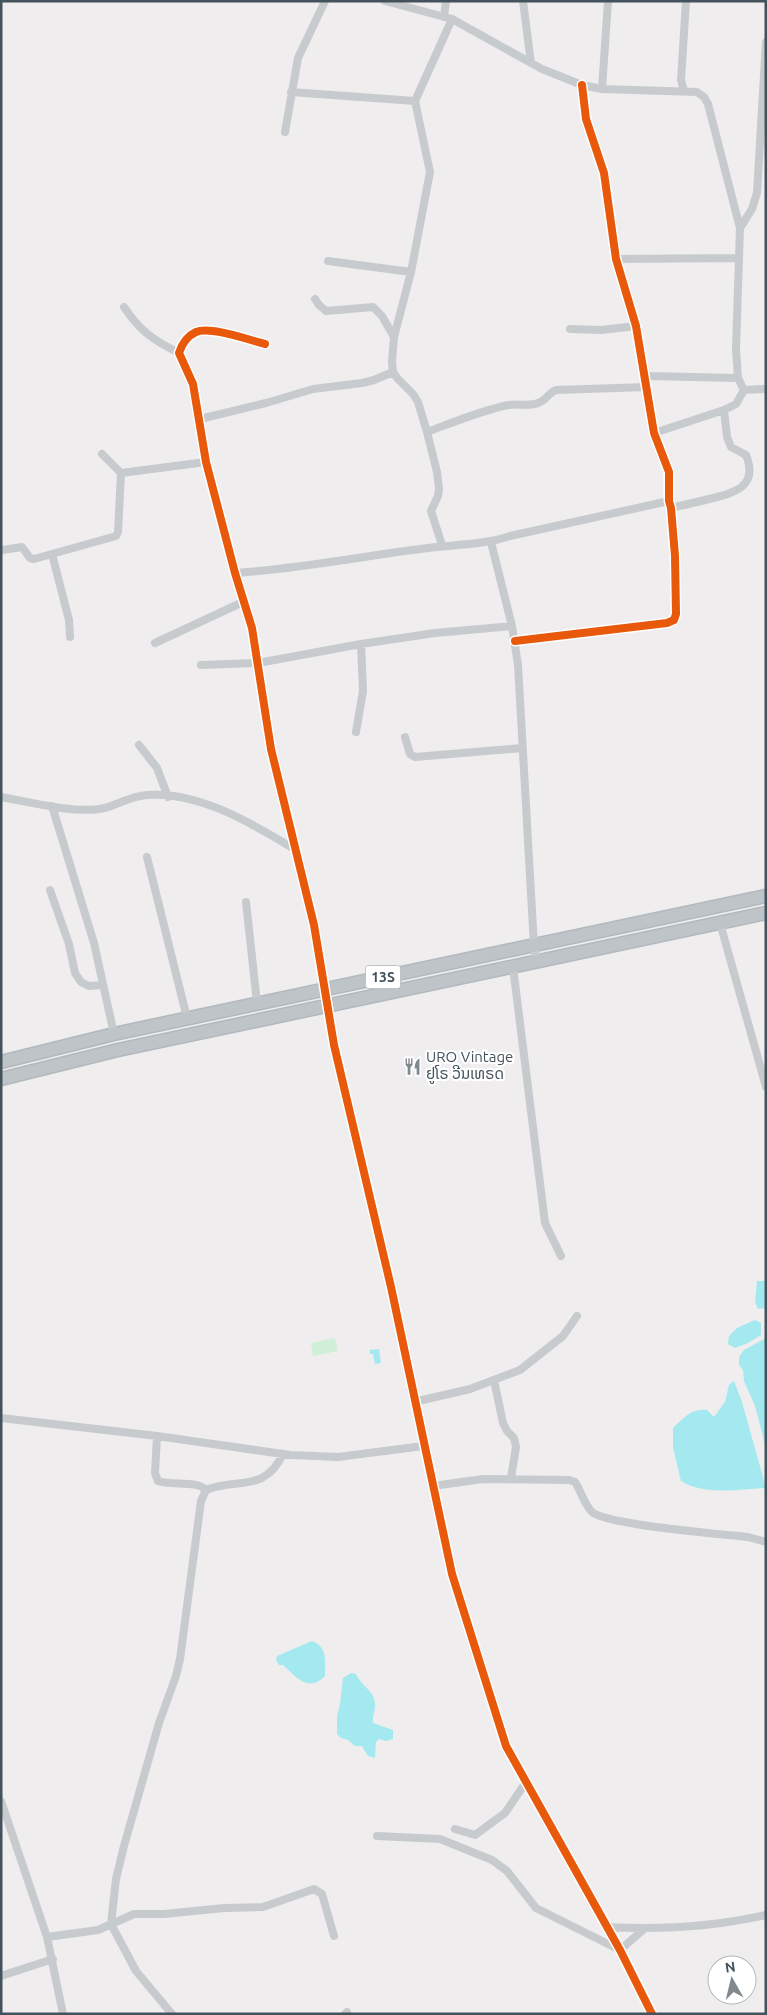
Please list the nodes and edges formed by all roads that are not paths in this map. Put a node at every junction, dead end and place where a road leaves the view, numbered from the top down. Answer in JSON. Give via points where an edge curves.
{"nodes":[{"id":1,"x":326,"y":1,"type":"edge"},
{"id":2,"x":385,"y":1,"type":"edge"},
{"id":3,"x":446,"y":1,"type":"edge"},
{"id":4,"x":524,"y":1,"type":"edge"},
{"id":5,"x":608,"y":1,"type":"edge"},
{"id":6,"x":686,"y":1,"type":"edge"},
{"id":7,"x":444,"y":17,"type":"junction"},
{"id":8,"x":452,"y":19,"type":"junction"},
{"id":9,"x":766,"y":42,"type":"edge"},
{"id":10,"x":765,"y":56,"type":"edge"},
{"id":11,"x":531,"y":64,"type":"junction"},
{"id":12,"x":582,"y":85,"type":"junction"},
{"id":13,"x":602,"y":89,"type":"junction"},
{"id":14,"x":684,"y":91,"type":"junction"},
{"id":15,"x":291,"y":92,"type":"junction"},
{"id":16,"x":764,"y":93,"type":"edge"},
{"id":17,"x":415,"y":101,"type":"junction"},
{"id":18,"x":285,"y":132,"type":"dead end"},
{"id":19,"x":740,"y":228,"type":"junction"},
{"id":20,"x":738,"y":258,"type":"junction"},
{"id":21,"x":616,"y":259,"type":"junction"},
{"id":22,"x":328,"y":261,"type":"dead end"},
{"id":23,"x":411,"y":272,"type":"junction"},
{"id":24,"x":315,"y":299,"type":"dead end"},
{"id":25,"x":124,"y":307,"type":"dead end"},
{"id":26,"x":636,"y":326,"type":"junction"},
{"id":27,"x":570,"y":329,"type":"dead end"},
{"id":28,"x":394,"y":337,"type":"junction"},
{"id":29,"x":265,"y":344,"type":"dead end"},
{"id":30,"x":178,"y":353,"type":"junction"},
{"id":31,"x":393,"y":372,"type":"junction"},
{"id":32,"x":646,"y":376,"type":"junction"},
{"id":33,"x":738,"y":378,"type":"junction"},
{"id":34,"x":647,"y":387,"type":"junction"},
{"id":35,"x":766,"y":389,"type":"edge"},
{"id":36,"x":744,"y":390,"type":"junction"},
{"id":37,"x":724,"y":410,"type":"junction"},
{"id":38,"x":200,"y":419,"type":"junction"},
{"id":39,"x":427,"y":432,"type":"junction"},
{"id":40,"x":654,"y":433,"type":"junction"},
{"id":41,"x":102,"y":454,"type":"dead end"},
{"id":42,"x":206,"y":462,"type":"junction"},
{"id":43,"x":121,"y":473,"type":"junction"},
{"id":44,"x":670,"y":504,"type":"junction"},
{"id":45,"x":491,"y":542,"type":"junction"},
{"id":46,"x":442,"y":546,"type":"junction"},
{"id":47,"x":2,"y":550,"type":"edge"},
{"id":48,"x":52,"y":554,"type":"junction"},
{"id":49,"x":235,"y":573,"type":"junction"},
{"id":50,"x":243,"y":602,"type":"junction"},
{"id":51,"x":512,"y":626,"type":"junction"},
{"id":52,"x":70,"y":637,"type":"dead end"},
{"id":53,"x":514,"y":641,"type":"junction"},
{"id":54,"x":155,"y":643,"type":"dead end"},
{"id":55,"x":361,"y":644,"type":"junction"},
{"id":56,"x":258,"y":663,"type":"junction"},
{"id":57,"x":201,"y":665,"type":"dead end"},
{"id":58,"x":356,"y":732,"type":"dead end"},
{"id":59,"x":406,"y":737,"type":"dead end"},
{"id":60,"x":138,"y":745,"type":"dead end"},
{"id":61,"x":522,"y":748,"type":"junction"},
{"id":62,"x":1,"y":797,"type":"edge"},
{"id":63,"x":168,"y":797,"type":"junction"},
{"id":64,"x":52,"y":806,"type":"junction"},
{"id":65,"x":296,"y":850,"type":"junction"},
{"id":66,"x":147,"y":857,"type":"dead end"},
{"id":67,"x":50,"y":890,"type":"dead end"},
{"id":68,"x":766,"y":896,"type":"edge"},
{"id":69,"x":246,"y":902,"type":"dead end"},
{"id":70,"x":766,"y":913,"type":"edge"},
{"id":71,"x":720,"y":923,"type":"junction"},
{"id":72,"x":534,"y":946,"type":"junction"},
{"id":73,"x":538,"y":962,"type":"junction"},
{"id":74,"x":513,"y":967,"type":"junction"},
{"id":75,"x":103,"y":985,"type":"junction"},
{"id":76,"x":325,"y":989,"type":"junction"},
{"id":77,"x":257,"y":1003,"type":"junction"},
{"id":78,"x":327,"y":1007,"type":"junction"},
{"id":79,"x":187,"y":1018,"type":"junction"},
{"id":80,"x":114,"y":1034,"type":"junction"},
{"id":81,"x":85,"y":1040,"type":"junction"},
{"id":82,"x":87,"y":1057,"type":"junction"},
{"id":83,"x":1,"y":1062,"type":"edge"},
{"id":84,"x":1,"y":1079,"type":"edge"},
{"id":85,"x":766,"y":1086,"type":"edge"},
{"id":86,"x":561,"y":1256,"type":"dead end"},
{"id":87,"x":577,"y":1316,"type":"dead end"},
{"id":88,"x":494,"y":1380,"type":"junction"},
{"id":89,"x":414,"y":1402,"type":"junction"},
{"id":90,"x":1,"y":1418,"type":"edge"},
{"id":91,"x":157,"y":1436,"type":"junction"},
{"id":92,"x":423,"y":1446,"type":"junction"},
{"id":93,"x":283,"y":1454,"type":"junction"},
{"id":94,"x":511,"y":1478,"type":"junction"},
{"id":95,"x":433,"y":1486,"type":"junction"},
{"id":96,"x":206,"y":1490,"type":"junction"},
{"id":97,"x":766,"y":1542,"type":"edge"},
{"id":98,"x":526,"y":1782,"type":"junction"},
{"id":99,"x":1,"y":1801,"type":"edge"},
{"id":100,"x":454,"y":1829,"type":"dead end"},
{"id":101,"x":377,"y":1836,"type":"dead end"},
{"id":102,"x":766,"y":1915,"type":"edge"},
{"id":103,"x":111,"y":1924,"type":"junction"},
{"id":104,"x":606,"y":1927,"type":"junction"},
{"id":105,"x":644,"y":1929,"type":"junction"},
{"id":106,"x":47,"y":1936,"type":"junction"},
{"id":107,"x":334,"y":1936,"type":"dead end"},
{"id":108,"x":620,"y":1950,"type":"junction"},
{"id":109,"x":53,"y":1959,"type":"junction"},
{"id":110,"x":1,"y":1976,"type":"edge"},
{"id":111,"x":63,"y":2014,"type":"edge"},
{"id":112,"x":172,"y":2014,"type":"edge"},
{"id":113,"x":652,"y":2014,"type":"edge"}],
"edges":[{"from":1,"to":15,"type":"street","via":[[298,58]]},
{"from":2,"to":7,"type":"street"},
{"from":3,"to":7,"type":"street"},
{"from":4,"to":11,"type":"street"},
{"from":5,"to":13,"type":"street"},
{"from":6,"to":14,"type":"street","via":[[681,80]]},
{"from":7,"to":8,"type":"street"},
{"from":8,"to":11,"type":"street"},
{"from":8,"to":17,"type":"street"},
{"from":9,"to":10,"type":"street"},
{"from":10,"to":16,"type":"street"},
{"from":11,"to":12,"type":"street"},
{"from":12,"to":13,"type":"street"},
{"from":12,"to":21,"type":"street","via":[[586,120],[604,173]]},
{"from":13,"to":14,"type":"street"},
{"from":14,"to":19,"type":"street","via":[[697,92],[708,104]]},
{"from":15,"to":17,"type":"street"},
{"from":15,"to":18,"type":"street"},
{"from":16,"to":19,"type":"street","via":[[757,193]]},
{"from":17,"to":23,"type":"street","via":[[430,172]]},
{"from":19,"to":20,"type":"street"},
{"from":20,"to":21,"type":"street"},
{"from":20,"to":33,"type":"street"},
{"from":21,"to":26,"type":"street"},
{"from":22,"to":23,"type":"street"},
{"from":23,"to":28,"type":"street"},
{"from":24,"to":28,"type":"street","via":[[326,311],[373,307]]},
{"from":25,"to":30,"type":"street","via":[[152,340]]},
{"from":26,"to":27,"type":"street"},
{"from":26,"to":32,"type":"street"},
{"from":28,"to":31,"type":"street"},
{"from":29,"to":30,"type":"street","via":[[210,330],[197,331],[189,336]]},
{"from":30,"to":38,"type":"street","via":[[193,384]]},
{"from":31,"to":38,"type":"street","via":[[368,382],[313,389]]},
{"from":31,"to":39,"type":"street","via":[[413,394]]},
{"from":32,"to":33,"type":"street"},
{"from":32,"to":34,"type":"street"},
{"from":33,"to":36,"type":"street"},
{"from":34,"to":39,"type":"street","via":[[556,390],[540,403],[508,405]]},
{"from":34,"to":40,"type":"street"},
{"from":35,"to":36,"type":"street"},
{"from":36,"to":37,"type":"street","via":[[736,404]]},
{"from":37,"to":40,"type":"street"},
{"from":37,"to":44,"type":"street","via":[[731,447],[746,454],[749,462],[748,479],[743,487],[732,493]]},
{"from":38,"to":42,"type":"street"},
{"from":39,"to":46,"type":"street","via":[[439,489],[431,512]]},
{"from":40,"to":44,"type":"street","via":[[669,472]]},
{"from":41,"to":43,"type":"street"},
{"from":42,"to":43,"type":"street"},
{"from":42,"to":49,"type":"street"},
{"from":43,"to":48,"type":"street","via":[[116,536]]},
{"from":44,"to":45,"type":"street","via":[[530,531]]},
{"from":44,"to":53,"type":"street","via":[[675,556],[674,620]]},
{"from":45,"to":46,"type":"street"},
{"from":45,"to":51,"type":"street"},
{"from":46,"to":49,"type":"street"},
{"from":47,"to":48,"type":"street","via":[[22,547],[34,559]]},
{"from":48,"to":52,"type":"street","via":[[69,620]]},
{"from":49,"to":50,"type":"street"},
{"from":50,"to":54,"type":"street"},
{"from":50,"to":56,"type":"street","via":[[252,628]]},
{"from":51,"to":53,"type":"street"},
{"from":51,"to":55,"type":"street"},
{"from":53,"to":61,"type":"street"},
{"from":55,"to":56,"type":"street"},
{"from":55,"to":58,"type":"street","via":[[363,691]]},
{"from":56,"to":57,"type":"street"},
{"from":56,"to":65,"type":"street","via":[[271,749]]},
{"from":59,"to":61,"type":"street","via":[[410,754],[415,757]]},
{"from":60,"to":63,"type":"street","via":[[157,768]]},
{"from":61,"to":72,"type":"street"},
{"from":62,"to":64,"type":"street"},
{"from":63,"to":64,"type":"street","via":[[147,795],[87,810]]},
{"from":63,"to":65,"type":"street","via":[[218,808]]},
{"from":64,"to":75,"type":"street","via":[[94,943]]},
{"from":65,"to":76,"type":"street"},
{"from":66,"to":79,"type":"street"},
{"from":67,"to":75,"type":"street","via":[[69,944],[75,973],[81,982],[89,986]]},
{"from":68,"to":72,"type":"highway","number":"13S"},
{"from":69,"to":77,"type":"street"},
{"from":70,"to":71,"type":"highway","number":"13S"},
{"from":71,"to":73,"type":"highway","number":"13S"},
{"from":71,"to":85,"type":"street"},
{"from":72,"to":73,"type":"street"},
{"from":72,"to":76,"type":"highway","number":"13S"},
{"from":73,"to":74,"type":"highway","number":"13S"},
{"from":74,"to":78,"type":"highway","number":"13S"},
{"from":74,"to":86,"type":"street","via":[[545,1223]]},
{"from":75,"to":80,"type":"street"},
{"from":76,"to":77,"type":"highway","number":"13S"},
{"from":76,"to":78,"type":"street"},
{"from":77,"to":79,"type":"highway","number":"13S"},
{"from":78,"to":82,"type":"highway","number":"13S"},
{"from":78,"to":89,"type":"street"},
{"from":79,"to":80,"type":"highway","number":"13S"},
{"from":80,"to":81,"type":"highway","number":"13S"},
{"from":81,"to":82,"type":"highway"},
{"from":81,"to":83,"type":"highway","number":"13S"},
{"from":82,"to":84,"type":"highway","number":"13S"},
{"from":87,"to":88,"type":"street","via":[[563,1336],[520,1370]]},
{"from":88,"to":89,"type":"street"},
{"from":88,"to":94,"type":"street","via":[[503,1423],[514,1438],[516,1448]]},
{"from":89,"to":92,"type":"street"},
{"from":90,"to":91,"type":"street"},
{"from":91,"to":93,"type":"street"},
{"from":91,"to":96,"type":"street","via":[[156,1478],[175,1485],[196,1484]]},
{"from":92,"to":93,"type":"street","via":[[338,1457]]},
{"from":92,"to":95,"type":"street"},
{"from":93,"to":96,"type":"street","via":[[278,1466],[257,1480]]},
{"from":94,"to":95,"type":"street"},
{"from":94,"to":97,"type":"street","via":[[575,1482],[594,1513],[604,1518]]},
{"from":95,"to":98,"type":"street","via":[[452,1574],[480,1666],[506,1746]]},
{"from":96,"to":103,"type":"street","via":[[200,1511],[180,1659],[124,1846]]},
{"from":98,"to":100,"type":"street","via":[[505,1813],[475,1835]]},
{"from":98,"to":104,"type":"street"},
{"from":99,"to":106,"type":"street"},
{"from":101,"to":108,"type":"street","via":[[440,1839],[492,1860],[506,1871],[536,1908]]},
{"from":102,"to":105,"type":"street","via":[[720,1924]]},
{"from":103,"to":106,"type":"street","via":[[98,1930]]},
{"from":103,"to":107,"type":"street","via":[[134,1914],[263,1907],[314,1889],[322,1894]]},
{"from":103,"to":112,"type":"street","via":[[136,1971]]},
{"from":104,"to":105,"type":"street"},
{"from":104,"to":108,"type":"street"},
{"from":105,"to":108,"type":"street"},
{"from":106,"to":109,"type":"street"},
{"from":108,"to":113,"type":"street"},
{"from":109,"to":110,"type":"street"},
{"from":109,"to":111,"type":"street"}]}
